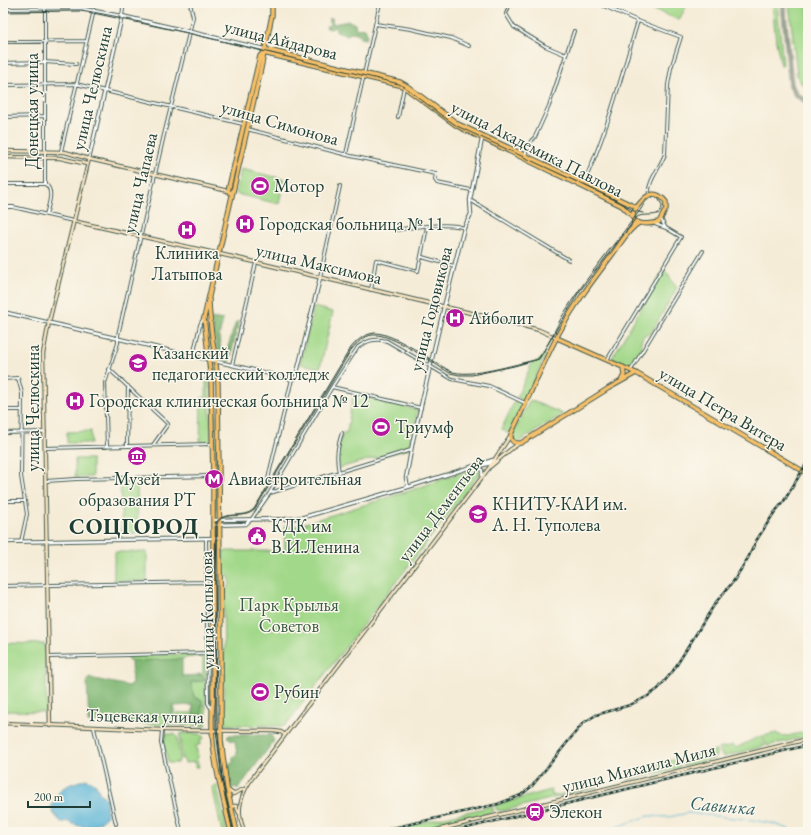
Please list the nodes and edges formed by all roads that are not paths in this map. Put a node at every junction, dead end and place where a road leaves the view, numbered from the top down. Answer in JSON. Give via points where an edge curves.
{"nodes":[{"id":1,"x":45,"y":3,"type":"edge"},
{"id":2,"x":122,"y":3,"type":"edge"},
{"id":3,"x":190,"y":3,"type":"edge"},
{"id":4,"x":272,"y":3,"type":"edge"},
{"id":5,"x":380,"y":3,"type":"edge"},
{"id":6,"x":510,"y":3,"type":"edge"},
{"id":7,"x":597,"y":3,"type":"edge"},
{"id":8,"x":44,"y":8,"type":"junction"},
{"id":9,"x":3,"y":9,"type":"edge"},
{"id":10,"x":94,"y":10,"type":"junction"},
{"id":11,"x":122,"y":16,"type":"junction"},
{"id":12,"x":638,"y":21,"type":"junction"},
{"id":13,"x":375,"y":24,"type":"junction"},
{"id":14,"x":189,"y":31,"type":"junction"},
{"id":15,"x":574,"y":31,"type":"dead end"},
{"id":16,"x":44,"y":40,"type":"junction"},
{"id":17,"x":86,"y":41,"type":"junction"},
{"id":18,"x":3,"y":42,"type":"edge"},
{"id":19,"x":469,"y":46,"type":"dead end"},
{"id":20,"x":264,"y":51,"type":"junction"},
{"id":21,"x":566,"y":55,"type":"junction"},
{"id":22,"x":44,"y":62,"type":"junction"},
{"id":23,"x":3,"y":63,"type":"edge"},
{"id":24,"x":76,"y":64,"type":"dead end"},
{"id":25,"x":364,"y":75,"type":"junction"},
{"id":26,"x":76,"y":84,"type":"junction"},
{"id":27,"x":3,"y":85,"type":"edge"},
{"id":28,"x":44,"y":85,"type":"junction"},
{"id":29,"x":404,"y":87,"type":"junction"},
{"id":30,"x":105,"y":90,"type":"junction"},
{"id":31,"x":171,"y":106,"type":"junction"},
{"id":32,"x":45,"y":116,"type":"junction"},
{"id":33,"x":3,"y":117,"type":"edge"},
{"id":34,"x":398,"y":118,"type":"dead end"},
{"id":35,"x":244,"y":124,"type":"junction"},
{"id":36,"x":247,"y":130,"type":"junction"},
{"id":37,"x":482,"y":139,"type":"junction"},
{"id":38,"x":3,"y":151,"type":"edge"},
{"id":39,"x":46,"y":151,"type":"junction"},
{"id":40,"x":61,"y":151,"type":"junction"},
{"id":41,"x":346,"y":154,"type":"junction"},
{"id":42,"x":525,"y":155,"type":"junction"},
{"id":43,"x":3,"y":157,"type":"edge"},
{"id":44,"x":46,"y":157,"type":"junction"},
{"id":45,"x":89,"y":159,"type":"junction"},
{"id":46,"x":87,"y":164,"type":"junction"},
{"id":47,"x":155,"y":174,"type":"junction"},
{"id":48,"x":3,"y":184,"type":"edge"},
{"id":49,"x":45,"y":184,"type":"junction"},
{"id":50,"x":583,"y":184,"type":"junction"},
{"id":51,"x":340,"y":186,"type":"dead end"},
{"id":52,"x":472,"y":190,"type":"junction"},
{"id":53,"x":228,"y":191,"type":"junction"},
{"id":54,"x":232,"y":194,"type":"junction"},
{"id":55,"x":649,"y":194,"type":"junction"},
{"id":56,"x":470,"y":200,"type":"junction"},
{"id":57,"x":3,"y":207,"type":"edge"},
{"id":58,"x":636,"y":208,"type":"junction"},
{"id":59,"x":46,"y":215,"type":"junction"},
{"id":60,"x":634,"y":218,"type":"junction"},
{"id":61,"x":661,"y":219,"type":"junction"},
{"id":62,"x":73,"y":221,"type":"junction"},
{"id":63,"x":640,"y":223,"type":"junction"},
{"id":64,"x":654,"y":223,"type":"junction"},
{"id":65,"x":427,"y":227,"type":"junction"},
{"id":66,"x":633,"y":227,"type":"junction"},
{"id":67,"x":464,"y":228,"type":"junction"},
{"id":68,"x":666,"y":228,"type":"junction"},
{"id":69,"x":396,"y":230,"type":"dead end"},
{"id":70,"x":140,"y":236,"type":"junction"},
{"id":71,"x":703,"y":251,"type":"dead end"},
{"id":72,"x":218,"y":254,"type":"junction"},
{"id":73,"x":422,"y":257,"type":"junction"},
{"id":74,"x":569,"y":260,"type":"dead end"},
{"id":75,"x":256,"y":263,"type":"junction"},
{"id":76,"x":454,"y":266,"type":"junction"},
{"id":77,"x":320,"y":278,"type":"junction"},
{"id":78,"x":371,"y":290,"type":"junction"},
{"id":79,"x":209,"y":293,"type":"junction"},
{"id":80,"x":444,"y":307,"type":"junction"},
{"id":81,"x":3,"y":312,"type":"edge"},
{"id":82,"x":204,"y":318,"type":"junction"},
{"id":83,"x":49,"y":322,"type":"junction"},
{"id":84,"x":118,"y":338,"type":"junction"},
{"id":85,"x":557,"y":338,"type":"junction"},
{"id":86,"x":193,"y":356,"type":"junction"},
{"id":87,"x":209,"y":360,"type":"junction"},
{"id":88,"x":607,"y":360,"type":"junction"},
{"id":89,"x":217,"y":362,"type":"junction"},
{"id":90,"x":232,"y":365,"type":"junction"},
{"id":91,"x":430,"y":366,"type":"junction"},
{"id":92,"x":623,"y":367,"type":"junction"},
{"id":93,"x":109,"y":369,"type":"junction"},
{"id":94,"x":631,"y":370,"type":"junction"},
{"id":95,"x":636,"y":373,"type":"junction"},
{"id":96,"x":3,"y":378,"type":"edge"},
{"id":97,"x":292,"y":379,"type":"junction"},
{"id":98,"x":619,"y":383,"type":"junction"},
{"id":99,"x":128,"y":386,"type":"junction"},
{"id":100,"x":332,"y":387,"type":"junction"},
{"id":101,"x":526,"y":404,"type":"junction"},
{"id":102,"x":421,"y":408,"type":"junction"},
{"id":103,"x":3,"y":410,"type":"edge"},
{"id":104,"x":22,"y":410,"type":"junction"},
{"id":105,"x":21,"y":432,"type":"junction"},
{"id":106,"x":45,"y":432,"type":"junction"},
{"id":107,"x":3,"y":433,"type":"edge"},
{"id":108,"x":342,"y":433,"type":"dead end"},
{"id":109,"x":510,"y":436,"type":"junction"},
{"id":110,"x":521,"y":443,"type":"junction"},
{"id":111,"x":212,"y":444,"type":"junction"},
{"id":112,"x":152,"y":445,"type":"junction"},
{"id":113,"x":127,"y":446,"type":"junction"},
{"id":114,"x":107,"y":447,"type":"junction"},
{"id":115,"x":45,"y":448,"type":"junction"},
{"id":116,"x":410,"y":450,"type":"junction"},
{"id":117,"x":493,"y":462,"type":"junction"},
{"id":118,"x":482,"y":464,"type":"junction"},
{"id":119,"x":476,"y":466,"type":"junction"},
{"id":120,"x":471,"y":467,"type":"junction"},
{"id":121,"x":489,"y":468,"type":"junction"},
{"id":122,"x":339,"y":473,"type":"junction"},
{"id":123,"x":808,"y":474,"type":"edge"},
{"id":124,"x":213,"y":476,"type":"junction"},
{"id":125,"x":482,"y":477,"type":"junction"},
{"id":126,"x":46,"y":481,"type":"junction"},
{"id":127,"x":266,"y":482,"type":"dead end"},
{"id":128,"x":408,"y":487,"type":"junction"},
{"id":129,"x":269,"y":494,"type":"junction"},
{"id":130,"x":3,"y":501,"type":"edge"},
{"id":131,"x":25,"y":501,"type":"junction"},
{"id":132,"x":250,"y":520,"type":"junction"},
{"id":133,"x":213,"y":522,"type":"junction"},
{"id":134,"x":219,"y":522,"type":"junction"},
{"id":135,"x":206,"y":538,"type":"junction"},
{"id":136,"x":213,"y":538,"type":"junction"},
{"id":137,"x":220,"y":538,"type":"junction"},
{"id":138,"x":47,"y":541,"type":"junction"},
{"id":139,"x":3,"y":542,"type":"edge"},
{"id":140,"x":21,"y":542,"type":"junction"},
{"id":141,"x":206,"y":582,"type":"junction"},
{"id":142,"x":47,"y":585,"type":"junction"},
{"id":143,"x":212,"y":585,"type":"junction"},
{"id":144,"x":220,"y":585,"type":"junction"},
{"id":145,"x":3,"y":586,"type":"edge"},
{"id":146,"x":206,"y":632,"type":"junction"},
{"id":147,"x":212,"y":632,"type":"junction"},
{"id":148,"x":208,"y":653,"type":"junction"},
{"id":149,"x":48,"y":657,"type":"junction"},
{"id":150,"x":212,"y":710,"type":"junction"},
{"id":151,"x":3,"y":724,"type":"edge"},
{"id":152,"x":50,"y":726,"type":"junction"},
{"id":153,"x":94,"y":728,"type":"junction"},
{"id":154,"x":162,"y":730,"type":"junction"},
{"id":155,"x":212,"y":730,"type":"junction"},
{"id":156,"x":221,"y":730,"type":"junction"},
{"id":157,"x":285,"y":735,"type":"junction"},
{"id":158,"x":808,"y":739,"type":"edge"},
{"id":159,"x":228,"y":789,"type":"junction"},
{"id":160,"x":245,"y":789,"type":"junction"},
{"id":161,"x":232,"y":811,"type":"junction"},
{"id":162,"x":240,"y":816,"type":"junction"},
{"id":163,"x":116,"y":824,"type":"dead end"},
{"id":164,"x":181,"y":831,"type":"edge"},
{"id":165,"x":231,"y":832,"type":"edge"},
{"id":166,"x":237,"y":832,"type":"edge"},
{"id":167,"x":245,"y":832,"type":"edge"},
{"id":168,"x":429,"y":832,"type":"edge"}],
"edges":[{"from":1,"to":8,"type":"street","name":"Донецкая улица"},
{"from":2,"to":11,"type":"street","name":"улица Челюскина"},
{"from":3,"to":14,"type":"street","name":"улица Чапаева","via":[[193,17]]},
{"from":4,"to":20,"type":"main road"},
{"from":5,"to":13,"type":"street"},
{"from":6,"to":21,"type":"street","via":[[506,14],[514,27],[545,46]]},
{"from":7,"to":12,"type":"street"},
{"from":8,"to":9,"type":"street","name":"улица Айдарова"},
{"from":8,"to":10,"type":"street","name":"улица Айдарова"},
{"from":8,"to":16,"type":"street","name":"Донецкая улица"},
{"from":10,"to":11,"type":"street","name":"улица Айдарова"},
{"from":10,"to":17,"type":"street"},
{"from":11,"to":14,"type":"street","name":"улица Айдарова"},
{"from":11,"to":30,"type":"street","name":"улица Челюскина"},
{"from":12,"to":50,"type":"street","via":[[619,86]]},
{"from":12,"to":55,"type":"street","name":"улица Дементьева","via":[[681,37],[668,84],[665,154],[663,163],[648,188]]},
{"from":13,"to":19,"type":"street","via":[[451,38]]},
{"from":13,"to":25,"type":"street"},
{"from":14,"to":20,"type":"street","name":"улица Айдарова"},
{"from":14,"to":31,"type":"street","name":"улица Чапаева"},
{"from":15,"to":21,"type":"street"},
{"from":16,"to":17,"type":"street"},
{"from":16,"to":18,"type":"street"},
{"from":16,"to":22,"type":"street","name":"Донецкая улица"},
{"from":17,"to":26,"type":"street"},
{"from":20,"to":25,"type":"main road","name":"улица Айдарова"},
{"from":20,"to":35,"type":"main road","via":[[260,56]]},
{"from":20,"to":36,"type":"main road"},
{"from":21,"to":42,"type":"street","via":[[549,106]]},
{"from":22,"to":23,"type":"street"},
{"from":22,"to":24,"type":"street"},
{"from":22,"to":28,"type":"street","name":"Донецкая улица"},
{"from":25,"to":29,"type":"main road","name":"улица Академика Павлова"},
{"from":25,"to":41,"type":"street"},
{"from":25,"to":42,"type":"main road","name":"улица Академика Павлова","via":[[402,83],[458,124]]},
{"from":26,"to":28,"type":"street","name":"улица Симонова"},
{"from":26,"to":30,"type":"street","name":"улица Симонова"},
{"from":26,"to":40,"type":"street"},
{"from":27,"to":28,"type":"street","name":"улица Симонова"},
{"from":28,"to":32,"type":"street","name":"Донецкая улица"},
{"from":29,"to":34,"type":"street"},
{"from":29,"to":37,"type":"main road","name":"улица Академика Павлова","via":[[451,123]]},
{"from":30,"to":31,"type":"street","name":"улица Симонова"},
{"from":30,"to":45,"type":"street","name":"улица Челюскина"},
{"from":31,"to":35,"type":"street","name":"улица Симонова"},
{"from":31,"to":47,"type":"street","name":"улица Чапаева"},
{"from":32,"to":33,"type":"street"},
{"from":32,"to":39,"type":"street","name":"Донецкая улица"},
{"from":35,"to":36,"type":"street","name":"улица Симонова"},
{"from":35,"to":53,"type":"main road"},
{"from":36,"to":41,"type":"street","name":"улица Симонова"},
{"from":36,"to":54,"type":"main road"},
{"from":37,"to":50,"type":"main road","name":"улица Академика Павлова"},
{"from":37,"to":52,"type":"street","name":"улица Годовикова"},
{"from":38,"to":39,"type":"main road"},
{"from":39,"to":40,"type":"main road"},
{"from":39,"to":44,"type":"street","name":"Донецкая улица"},
{"from":40,"to":45,"type":"main road"},
{"from":41,"to":52,"type":"street","name":"улица Симонова","via":[[436,174],[437,183]]},
{"from":42,"to":50,"type":"main road","name":"улица Академика Павлова"},
{"from":43,"to":44,"type":"main road"},
{"from":44,"to":46,"type":"main road"},
{"from":44,"to":49,"type":"street","name":"Донецкая улица"},
{"from":45,"to":46,"type":"main road","name":"улица Челюскина"},
{"from":45,"to":47,"type":"main road"},
{"from":46,"to":62,"type":"main road","name":"улица Челюскина"},
{"from":47,"to":53,"type":"main road"},
{"from":47,"to":70,"type":"street","name":"улица Чапаева"},
{"from":48,"to":49,"type":"street"},
{"from":49,"to":59,"type":"street","name":"Донецкая улица","via":[[49,186],[50,192]]},
{"from":50,"to":58,"type":"main road","name":"улица Академика Павлова"},
{"from":50,"to":60,"type":"main road","name":"улица Академика Павлова","via":[[622,206]]},
{"from":51,"to":77,"type":"street"},
{"from":52,"to":56,"type":"street","name":"улица Годовикова"},
{"from":53,"to":54,"type":"main road"},
{"from":54,"to":72,"type":"main road"},
{"from":55,"to":58,"type":"main road","name":"улица Дементьева"},
{"from":55,"to":61,"type":"main road","via":[[659,196],[666,202]]},
{"from":56,"to":67,"type":"street","name":"улица Годовикова","via":[[471,214]]},
{"from":56,"to":74,"type":"street"},
{"from":57,"to":59,"type":"street","name":"улица Максимова"},
{"from":58,"to":60,"type":"main road","name":"улица Дементьева"},
{"from":59,"to":62,"type":"street","name":"улица Максимова"},
{"from":60,"to":63,"type":"main road","name":"улица Дементьева"},
{"from":60,"to":66,"type":"main road","name":"улица Дементьева"},
{"from":61,"to":64,"type":"main road","name":"улица Дементьева"},
{"from":61,"to":68,"type":"street"},
{"from":62,"to":70,"type":"main road","name":"улица Максимова"},
{"from":62,"to":83,"type":"main road","name":"улица Челюскина"},
{"from":63,"to":64,"type":"main road","name":"улица Дементьева"},
{"from":63,"to":66,"type":"main road","name":"улица Дементьева"},
{"from":64,"to":68,"type":"street"},
{"from":65,"to":67,"type":"street","via":[[453,225]]},
{"from":65,"to":69,"type":"street"},
{"from":65,"to":73,"type":"street"},
{"from":66,"to":85,"type":"main road","name":"улица Дементьева","via":[[580,299]]},
{"from":67,"to":76,"type":"street","name":"улица Годовикова"},
{"from":68,"to":88,"type":"street","via":[[681,237]]},
{"from":70,"to":72,"type":"main road","name":"улица Максимова"},
{"from":70,"to":84,"type":"street","name":"улица Чапаева"},
{"from":71,"to":94,"type":"street"},
{"from":72,"to":75,"type":"main road","name":"улица Максимова"},
{"from":72,"to":79,"type":"main road"},
{"from":73,"to":76,"type":"street"},
{"from":73,"to":78,"type":"street","via":[[418,271],[376,260]]},
{"from":75,"to":77,"type":"main road","name":"улица Максимова"},
{"from":75,"to":90,"type":"street"},
{"from":76,"to":80,"type":"street","name":"улица Годовикова"},
{"from":77,"to":78,"type":"main road","name":"улица Максимова"},
{"from":77,"to":97,"type":"street","via":[[296,377]]},
{"from":78,"to":80,"type":"main road","name":"улица Максимова"},
{"from":79,"to":82,"type":"main road","name":"улица Копылова"},
{"from":79,"to":89,"type":"main road","name":"улица Копылова","via":[[210,322]]},
{"from":80,"to":85,"type":"main road","name":"улица Максимова","via":[[539,330]]},
{"from":80,"to":91,"type":"street","name":"улица Годовикова"},
{"from":81,"to":83,"type":"street"},
{"from":82,"to":86,"type":"street"},
{"from":82,"to":87,"type":"main road","name":"улица Копылова"},
{"from":83,"to":84,"type":"street"},
{"from":83,"to":106,"type":"main road","name":"улица Челюскина","via":[[43,354]]},
{"from":84,"to":86,"type":"street"},
{"from":84,"to":93,"type":"street","name":"улица Чапаева"},
{"from":85,"to":88,"type":"main road","name":"улица Максимова"},
{"from":85,"to":101,"type":"main road","name":"улица Дементьева"},
{"from":86,"to":87,"type":"street"},
{"from":87,"to":89,"type":"street"},
{"from":87,"to":111,"type":"main road","name":"улица Копылова"},
{"from":88,"to":92,"type":"main road","name":"улица Максимова"},
{"from":89,"to":90,"type":"street"},
{"from":89,"to":134,"type":"main road","name":"улица Копылова"},
{"from":90,"to":97,"type":"street"},
{"from":91,"to":100,"type":"street","via":[[387,341],[372,340],[358,347]]},
{"from":91,"to":101,"type":"street","via":[[452,379],[489,386]]},
{"from":91,"to":102,"type":"street","name":"улица Годовикова"},
{"from":92,"to":94,"type":"main road","name":"улица Петра Витера"},
{"from":92,"to":98,"type":"main road","via":[[624,376]]},
{"from":93,"to":99,"type":"street"},
{"from":93,"to":114,"type":"street","name":"улица Чапаева","via":[[105,383]]},
{"from":94,"to":95,"type":"main road","name":"улица Петра Витера"},
{"from":95,"to":98,"type":"main road"},
{"from":95,"to":123,"type":"main road","name":"улица Петра Витера"},
{"from":96,"to":104,"type":"street","via":[[18,378]]},
{"from":97,"to":127,"type":"street"},
{"from":98,"to":110,"type":"main road"},
{"from":99,"to":112,"type":"street","via":[[168,424]]},
{"from":99,"to":113,"type":"street"},
{"from":100,"to":102,"type":"street"},
{"from":100,"to":129,"type":"street"},
{"from":101,"to":109,"type":"main road","name":"улица Дементьева"},
{"from":102,"to":116,"type":"street","name":"улица Годовикова"},
{"from":103,"to":104,"type":"street"},
{"from":104,"to":105,"type":"street"},
{"from":105,"to":106,"type":"street"},
{"from":105,"to":107,"type":"street"},
{"from":105,"to":131,"type":"street","via":[[21,476]]},
{"from":106,"to":115,"type":"main road","name":"улица Челюскина"},
{"from":108,"to":122,"type":"street","via":[[337,450]]},
{"from":109,"to":110,"type":"main road","via":[[513,441]]},
{"from":109,"to":117,"type":"main road","name":"улица Дементьева"},
{"from":110,"to":117,"type":"main road"},
{"from":111,"to":112,"type":"street"},
{"from":111,"to":124,"type":"main road","name":"улица Копылова"},
{"from":112,"to":113,"type":"street"},
{"from":113,"to":114,"type":"street"},
{"from":114,"to":115,"type":"street"},
{"from":115,"to":126,"type":"main road","name":"улица Челюскина"},
{"from":116,"to":122,"type":"street"},
{"from":116,"to":128,"type":"street","name":"улица Годовикова","via":[[406,478]]},
{"from":117,"to":118,"type":"street"},
{"from":117,"to":121,"type":"main road","name":"улица Дементьева"},
{"from":118,"to":119,"type":"street"},
{"from":118,"to":120,"type":"street"},
{"from":118,"to":121,"type":"street"},
{"from":119,"to":120,"type":"street"},
{"from":119,"to":125,"type":"street","via":[[482,470]]},
{"from":120,"to":128,"type":"street"},
{"from":121,"to":125,"type":"main road","name":"улица Дементьева"},
{"from":122,"to":129,"type":"street"},
{"from":124,"to":126,"type":"street"},
{"from":124,"to":133,"type":"main road","name":"улица Копылова"},
{"from":125,"to":157,"type":"main road","name":"улица Дементьева"},
{"from":126,"to":138,"type":"main road","name":"улица Челюскина"},
{"from":128,"to":132,"type":"street","via":[[304,517]]},
{"from":129,"to":132,"type":"street"},
{"from":130,"to":131,"type":"street"},
{"from":131,"to":140,"type":"street","via":[[27,514]]},
{"from":132,"to":134,"type":"street","via":[[246,524]]},
{"from":133,"to":134,"type":"street"},
{"from":133,"to":136,"type":"main road","name":"улица Копылова"},
{"from":134,"to":137,"type":"main road","name":"улица Копылова"},
{"from":135,"to":136,"type":"street"},
{"from":135,"to":138,"type":"street"},
{"from":135,"to":141,"type":"street","name":"улица Копылова"},
{"from":136,"to":137,"type":"street"},
{"from":136,"to":143,"type":"main road","name":"улица Копылова"},
{"from":137,"to":144,"type":"main road","name":"улица Копылова"},
{"from":138,"to":140,"type":"street"},
{"from":138,"to":142,"type":"main road","name":"улица Челюскина"},
{"from":139,"to":140,"type":"street"},
{"from":141,"to":142,"type":"street"},
{"from":141,"to":146,"type":"street","name":"улица Копылова"},
{"from":142,"to":145,"type":"street"},
{"from":142,"to":149,"type":"main road","name":"улица Челюскина"},
{"from":143,"to":144,"type":"main road","via":[[216,581]]},
{"from":143,"to":147,"type":"main road","name":"улица Копылова"},
{"from":144,"to":156,"type":"main road","name":"улица Копылова"},
{"from":146,"to":147,"type":"street"},
{"from":146,"to":148,"type":"street","name":"улица Копылова"},
{"from":147,"to":150,"type":"main road","name":"улица Копылова"},
{"from":148,"to":149,"type":"street"},
{"from":148,"to":150,"type":"street","name":"улица Копылова","via":[[208,703]]},
{"from":149,"to":152,"type":"main road","name":"улица Челюскина"},
{"from":150,"to":155,"type":"main road","name":"улица Копылова"},
{"from":151,"to":152,"type":"main road","name":"Тэцевская улица"},
{"from":152,"to":153,"type":"main road","name":"Тэцевская улица"},
{"from":153,"to":154,"type":"main road","name":"Тэцевская улица"},
{"from":153,"to":163,"type":"street"},
{"from":154,"to":155,"type":"main road","name":"Тэцевская улица"},
{"from":154,"to":164,"type":"street","via":[[161,743]]},
{"from":155,"to":156,"type":"main road","name":"Тэцевская улица"},
{"from":155,"to":165,"type":"main road","name":"улица Копылова","via":[[216,763]]},
{"from":156,"to":157,"type":"main road","name":"Тэцевская улица","via":[[281,732]]},
{"from":156,"to":159,"type":"main road","name":"улица Копылова"},
{"from":157,"to":160,"type":"main road","name":"улица Дементьева"},
{"from":158,"to":168,"type":"main road","name":"улица Михаила Миля"},
{"from":159,"to":160,"type":"main road","via":[[233,794]]},
{"from":159,"to":161,"type":"main road","name":"улица Копылова"},
{"from":160,"to":162,"type":"main road","via":[[240,805]]},
{"from":161,"to":162,"type":"main road","via":[[233,806],[236,806]]},
{"from":161,"to":166,"type":"main road","name":"улица Копылова"},
{"from":162,"to":167,"type":"main road"}]}
